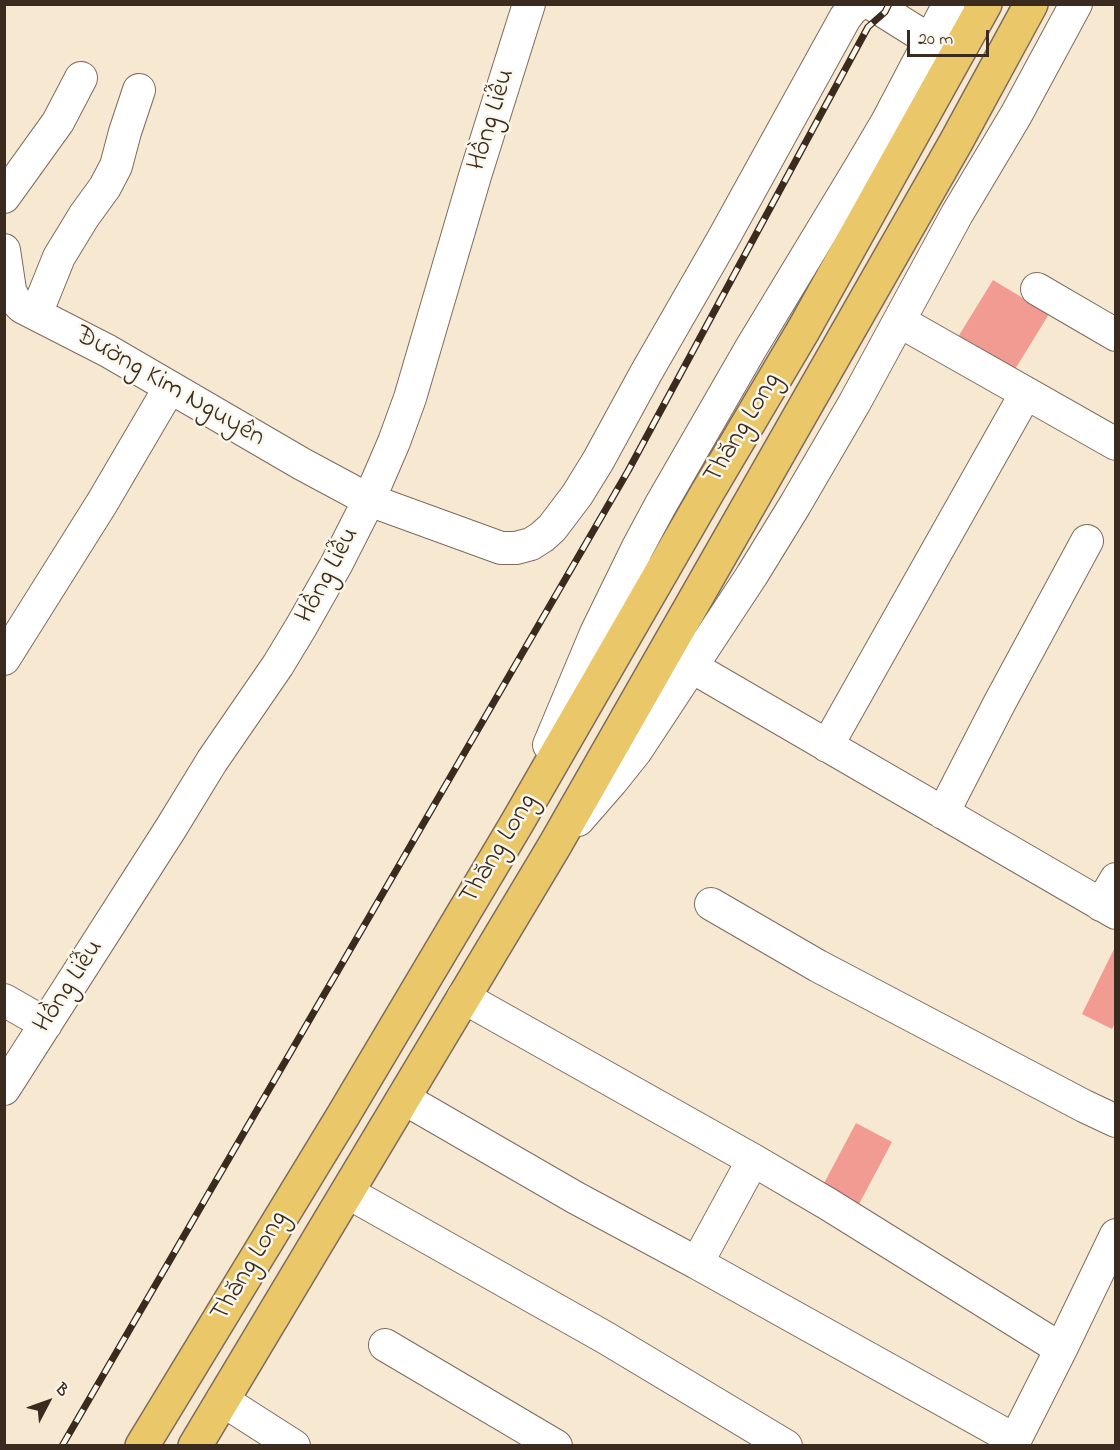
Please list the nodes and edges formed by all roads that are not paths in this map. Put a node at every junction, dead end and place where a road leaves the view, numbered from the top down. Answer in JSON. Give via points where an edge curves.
{"nodes":[{"id":1,"x":529,"y":4,"type":"edge"},
{"id":2,"x":872,"y":4,"type":"edge"},
{"id":3,"x":949,"y":4,"type":"edge"},
{"id":4,"x":985,"y":4,"type":"edge"},
{"id":5,"x":1030,"y":4,"type":"edge"},
{"id":6,"x":1076,"y":4,"type":"edge"},
{"id":7,"x":858,"y":5,"type":"edge"},
{"id":8,"x":915,"y":31,"type":"dead end"},
{"id":9,"x":81,"y":78,"type":"dead end"},
{"id":10,"x":140,"y":90,"type":"dead end"},
{"id":11,"x":4,"y":197,"type":"edge"},
{"id":12,"x":4,"y":250,"type":"edge"},
{"id":13,"x":1037,"y":289,"type":"dead end"},
{"id":14,"x":18,"y":304,"type":"edge"},
{"id":15,"x":899,"y":321,"type":"junction"},
{"id":16,"x":1116,"y":334,"type":"edge"},
{"id":17,"x":170,"y":387,"type":"junction"},
{"id":18,"x":1026,"y":393,"type":"junction"},
{"id":19,"x":1116,"y":444,"type":"edge"},
{"id":20,"x":369,"y":500,"type":"junction"},
{"id":21,"x":1088,"y":541,"type":"dead end"},
{"id":22,"x":4,"y":659,"type":"edge"},
{"id":23,"x":692,"y":667,"type":"junction"},
{"id":24,"x":827,"y":746,"type":"junction"},
{"id":25,"x":943,"y":813,"type":"junction"},
{"id":26,"x":517,"y":823,"type":"junction"},
{"id":27,"x":555,"y":845,"type":"junction"},
{"id":28,"x":1111,"y":899,"type":"edge"},
{"id":29,"x":711,"y":904,"type":"dead end"},
{"id":30,"x":464,"y":997,"type":"junction"},
{"id":31,"x":4,"y":1000,"type":"edge"},
{"id":32,"x":46,"y":1024,"type":"junction"},
{"id":33,"x":4,"y":1089,"type":"edge"},
{"id":34,"x":403,"y":1098,"type":"junction"},
{"id":35,"x":1116,"y":1121,"type":"edge"},
{"id":36,"x":753,"y":1160,"type":"junction"},
{"id":37,"x":347,"y":1192,"type":"junction"},
{"id":38,"x":1116,"y":1235,"type":"edge"},
{"id":39,"x":697,"y":1263,"type":"junction"},
{"id":40,"x":385,"y":1345,"type":"dead end"},
{"id":41,"x":1061,"y":1349,"type":"junction"},
{"id":42,"x":222,"y":1400,"type":"junction"},
{"id":43,"x":1013,"y":1443,"type":"edge"},
{"id":44,"x":142,"y":1446,"type":"edge"},
{"id":45,"x":195,"y":1446,"type":"edge"},
{"id":46,"x":294,"y":1446,"type":"edge"},
{"id":47,"x":556,"y":1446,"type":"edge"},
{"id":48,"x":786,"y":1446,"type":"edge"}],
"edges":[{"from":1,"to":20,"type":"street","name":"Hồng Liễu","via":[[410,398]]},
{"from":2,"to":8,"type":"street"},
{"from":3,"to":26,"type":"street","via":[[866,158],[751,348],[638,547],[596,633]]},
{"from":4,"to":26,"type":"main road","name":"Thăng Long","via":[[804,329]]},
{"from":5,"to":27,"type":"main road","name":"Thăng Long","via":[[956,142]]},
{"from":6,"to":15,"type":"street"},
{"from":7,"to":20,"type":"street","name":"Đường Kim Nguyên","via":[[845,18],[598,461],[552,528],[531,544],[501,548]]},
{"from":9,"to":11,"type":"street","via":[[58,122]]},
{"from":10,"to":14,"type":"street","via":[[117,166],[59,257]]},
{"from":12,"to":14,"type":"street","via":[[10,290]]},
{"from":13,"to":16,"type":"street"},
{"from":14,"to":17,"type":"street","name":"Đường Kim Nguyên"},
{"from":15,"to":18,"type":"street"},
{"from":15,"to":23,"type":"street","via":[[795,505]]},
{"from":17,"to":20,"type":"street","name":"Đường Kim Nguyên"},
{"from":17,"to":22,"type":"street"},
{"from":18,"to":19,"type":"street"},
{"from":18,"to":24,"type":"street"},
{"from":20,"to":32,"type":"street","name":"Hồng Liễu","via":[[295,637]]},
{"from":21,"to":25,"type":"street"},
{"from":23,"to":24,"type":"street"},
{"from":23,"to":27,"type":"street","via":[[636,751]]},
{"from":24,"to":25,"type":"street"},
{"from":25,"to":28,"type":"street"},
{"from":26,"to":44,"type":"main road","name":"Thăng Long"},
{"from":27,"to":30,"type":"main road","name":"Thăng Long"},
{"from":29,"to":35,"type":"street","via":[[818,966]]},
{"from":30,"to":34,"type":"main road","name":"Thăng Long"},
{"from":30,"to":36,"type":"street"},
{"from":31,"to":32,"type":"street"},
{"from":32,"to":33,"type":"street","name":"Hồng Liễu"},
{"from":34,"to":37,"type":"main road","name":"Thăng Long"},
{"from":34,"to":39,"type":"street"},
{"from":36,"to":39,"type":"street"},
{"from":36,"to":41,"type":"street"},
{"from":37,"to":42,"type":"main road","name":"Thăng Long"},
{"from":37,"to":48,"type":"street","via":[[606,1338]]},
{"from":38,"to":41,"type":"street"},
{"from":39,"to":43,"type":"street"},
{"from":40,"to":47,"type":"street"},
{"from":41,"to":43,"type":"street"},
{"from":42,"to":45,"type":"main road","name":"Thăng Long"},
{"from":42,"to":46,"type":"street"}]}
